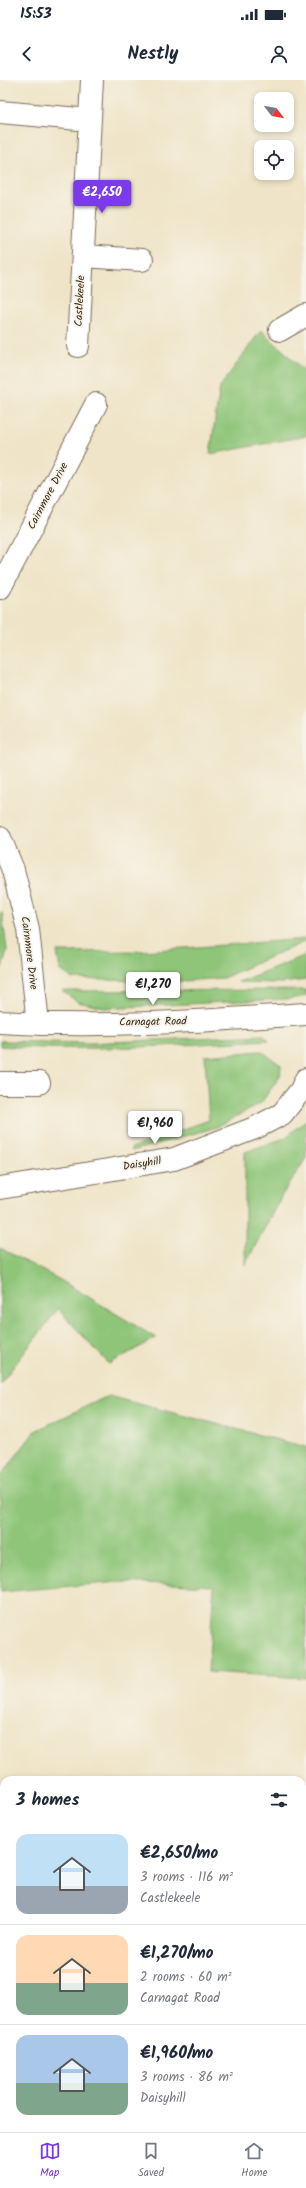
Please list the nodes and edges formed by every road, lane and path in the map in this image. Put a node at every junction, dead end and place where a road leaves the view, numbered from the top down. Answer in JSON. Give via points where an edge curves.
{"nodes":[{"id":1,"x":92,"y":80,"type":"edge"},
{"id":2,"x":0,"y":112,"type":"edge"},
{"id":3,"x":90,"y":120,"type":"junction"},
{"id":4,"x":83,"y":256,"type":"junction"},
{"id":5,"x":142,"y":260,"type":"dead end"},
{"id":6,"x":306,"y":315,"type":"edge"},
{"id":7,"x":280,"y":330,"type":"dead end"},
{"id":8,"x":78,"y":346,"type":"dead end"},
{"id":9,"x":96,"y":404,"type":"dead end"},
{"id":10,"x":0,"y":588,"type":"edge"},
{"id":11,"x":0,"y":838,"type":"edge"},
{"id":12,"x":306,"y":1014,"type":"edge"},
{"id":13,"x":0,"y":1022,"type":"edge"},
{"id":14,"x":38,"y":1024,"type":"junction"},
{"id":15,"x":306,"y":1078,"type":"edge"},
{"id":16,"x":0,"y":1083,"type":"edge"},
{"id":17,"x":39,"y":1083,"type":"dead end"},
{"id":18,"x":0,"y":1188,"type":"edge"}],
"edges":[{"from":1,"to":3,"type":"street","name":"Castlekeele"},
{"from":2,"to":3,"type":"street"},
{"from":3,"to":4,"type":"street","name":"Castlekeele"},
{"from":4,"to":5,"type":"street"},
{"from":4,"to":8,"type":"street","name":"Castlekeele"},
{"from":6,"to":7,"type":"street"},
{"from":9,"to":10,"type":"street","name":"Cairnmore Drive"},
{"from":11,"to":14,"type":"street","name":"Cairnmore Drive","via":[[13,870],[28,929]]},
{"from":12,"to":14,"type":"street","name":"Carnagat Road","via":[[178,1022]]},
{"from":13,"to":14,"type":"street","name":"Carnagat Road"},
{"from":15,"to":18,"type":"street","name":"Daisyhill","via":[[301,1090],[282,1114],[255,1128],[174,1159]]},
{"from":16,"to":17,"type":"street"}]}
